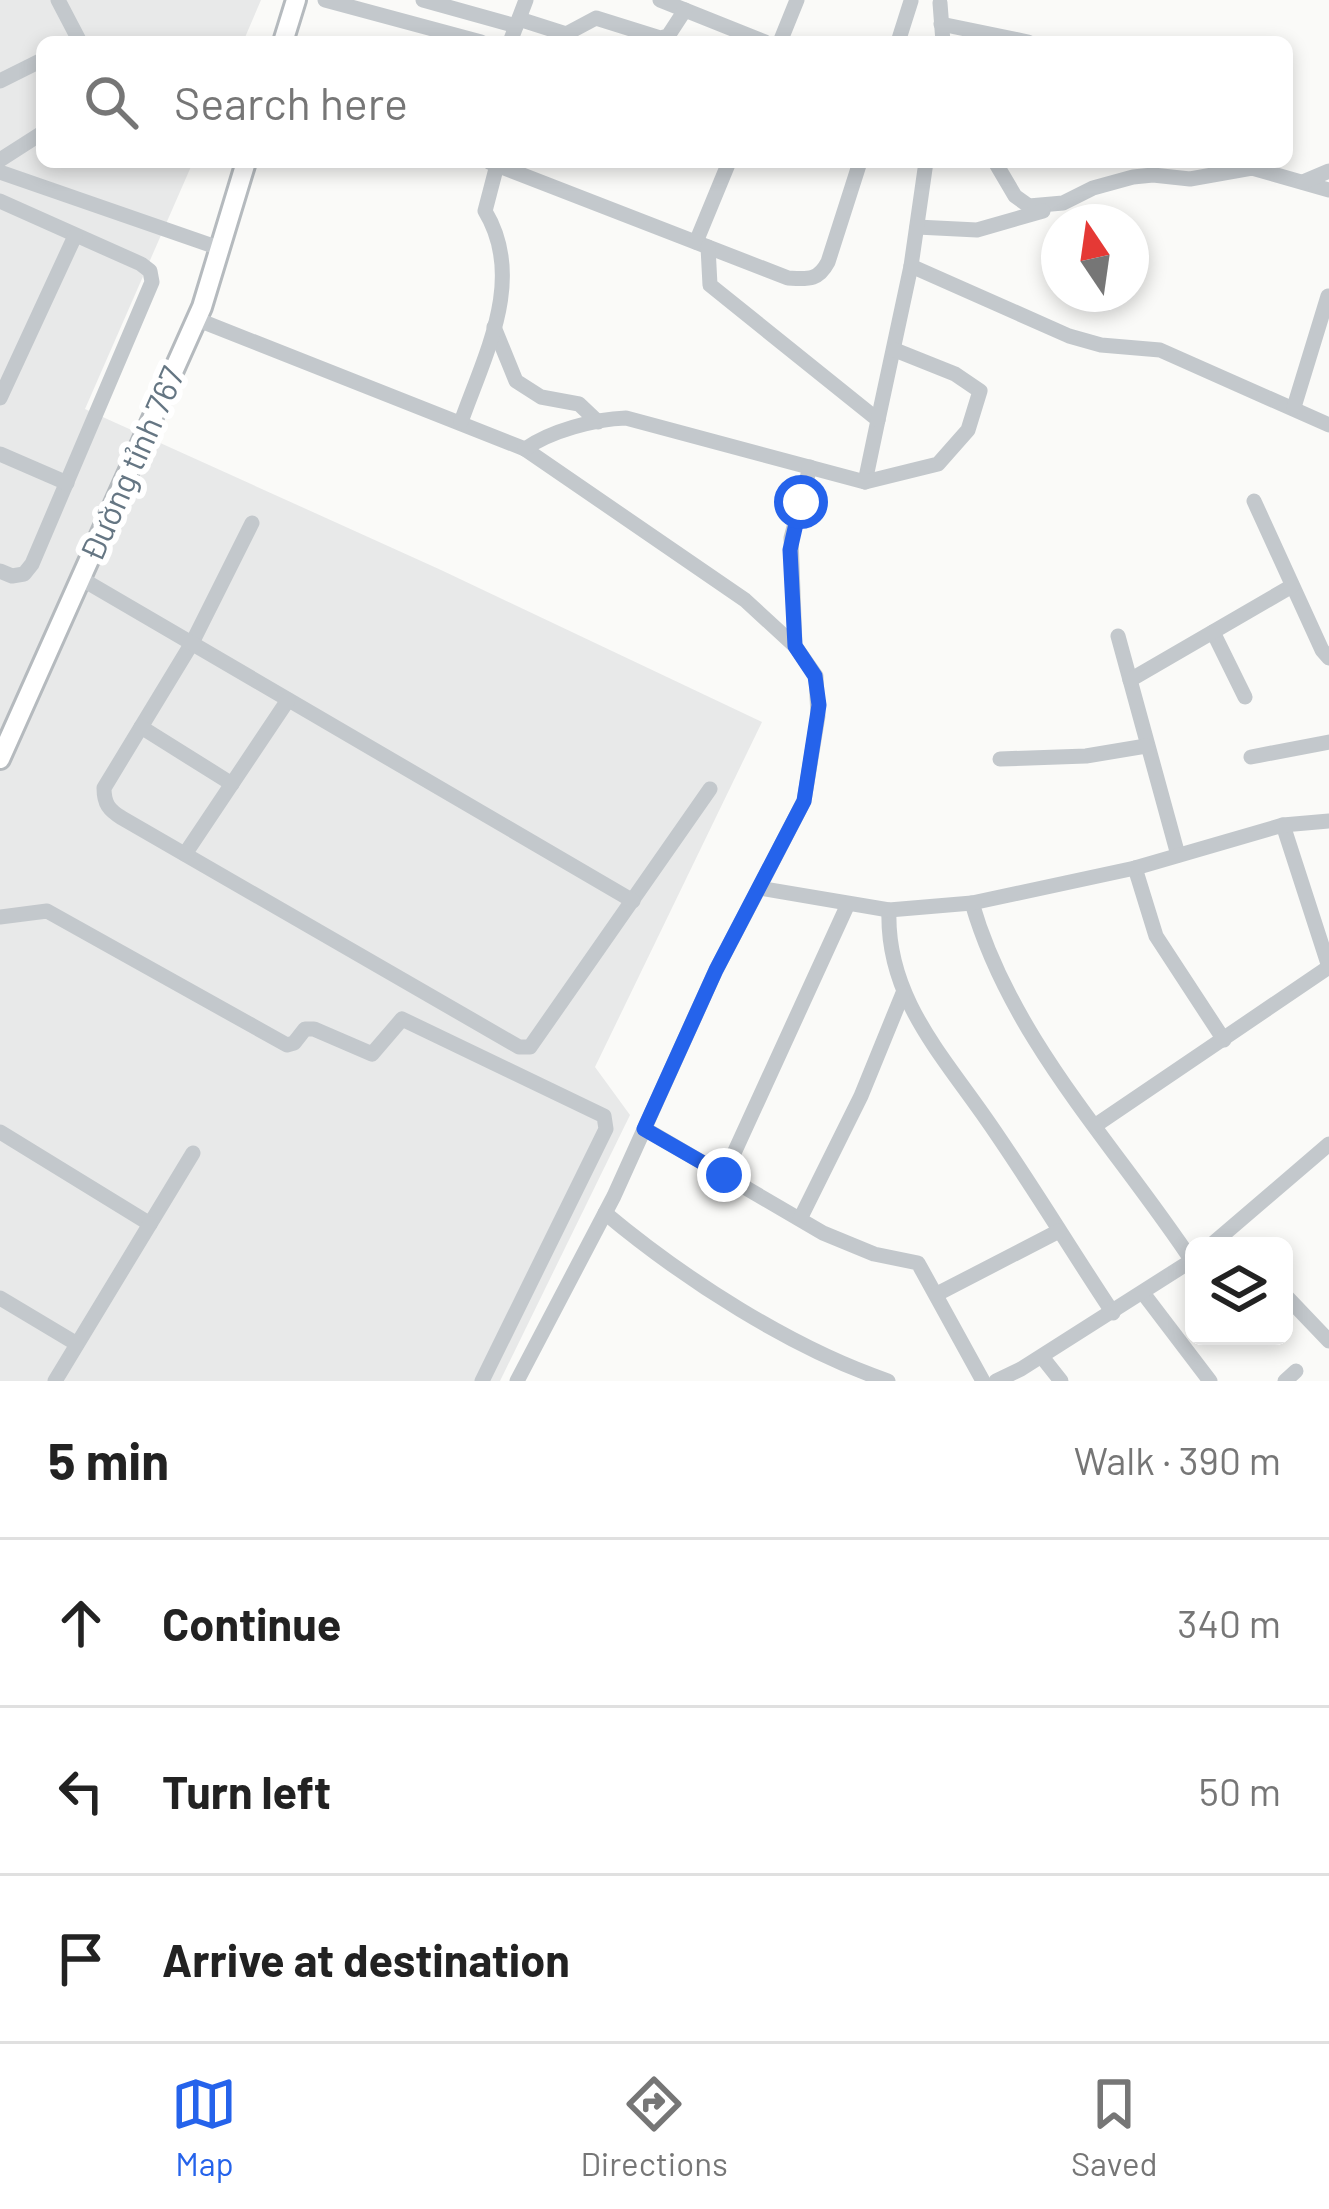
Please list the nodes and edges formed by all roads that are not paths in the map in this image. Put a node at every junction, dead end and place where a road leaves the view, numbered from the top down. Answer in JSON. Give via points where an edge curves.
{"nodes":[{"id":1,"x":58,"y":0,"type":"edge"},
{"id":2,"x":296,"y":0,"type":"edge"},
{"id":3,"x":325,"y":0,"type":"edge"},
{"id":4,"x":423,"y":0,"type":"edge"},
{"id":5,"x":526,"y":0,"type":"edge"},
{"id":6,"x":660,"y":0,"type":"edge"},
{"id":7,"x":797,"y":0,"type":"edge"},
{"id":8,"x":910,"y":1,"type":"edge"},
{"id":9,"x":943,"y":2,"type":"edge"},
{"id":10,"x":354,"y":3,"type":"edge"},
{"id":11,"x":458,"y":9,"type":"junction"},
{"id":12,"x":685,"y":10,"type":"junction"},
{"id":13,"x":941,"y":24,"type":"junction"},
{"id":14,"x":515,"y":29,"type":"edge"},
{"id":15,"x":451,"y":33,"type":"junction"},
{"id":16,"x":77,"y":36,"type":"edge"},
{"id":17,"x":285,"y":36,"type":"edge"},
{"id":18,"x":461,"y":36,"type":"edge"},
{"id":19,"x":654,"y":36,"type":"edge"},
{"id":20,"x":668,"y":36,"type":"edge"},
{"id":21,"x":750,"y":36,"type":"edge"},
{"id":22,"x":782,"y":36,"type":"edge"},
{"id":23,"x":900,"y":36,"type":"edge"},
{"id":24,"x":942,"y":36,"type":"edge"},
{"id":25,"x":999,"y":36,"type":"edge"},
{"id":26,"x":36,"y":63,"type":"edge"},
{"id":27,"x":0,"y":81,"type":"edge"},
{"id":28,"x":36,"y":137,"type":"edge"},
{"id":29,"x":0,"y":160,"type":"edge"},
{"id":30,"x":244,"y":168,"type":"edge"},
{"id":31,"x":492,"y":168,"type":"edge"},
{"id":32,"x":503,"y":168,"type":"edge"},
{"id":33,"x":727,"y":168,"type":"edge"},
{"id":34,"x":858,"y":168,"type":"edge"},
{"id":35,"x":925,"y":168,"type":"edge"},
{"id":36,"x":999,"y":168,"type":"edge"},
{"id":37,"x":1329,"y":171,"type":"edge"},
{"id":38,"x":0,"y":172,"type":"edge"},
{"id":39,"x":1300,"y":182,"type":"junction"},
{"id":40,"x":1329,"y":190,"type":"edge"},
{"id":41,"x":0,"y":201,"type":"edge"},
{"id":42,"x":1063,"y":203,"type":"junction"},
{"id":43,"x":917,"y":227,"type":"junction"},
{"id":44,"x":75,"y":236,"type":"junction"},
{"id":45,"x":702,"y":244,"type":"junction"},
{"id":46,"x":219,"y":248,"type":"junction"},
{"id":47,"x":911,"y":266,"type":"junction"},
{"id":48,"x":1328,"y":296,"type":"edge"},
{"id":49,"x":196,"y":319,"type":"junction"},
{"id":50,"x":494,"y":327,"type":"junction"},
{"id":51,"x":895,"y":350,"type":"junction"},
{"id":52,"x":0,"y":398,"type":"edge"},
{"id":53,"x":1294,"y":407,"type":"junction"},
{"id":54,"x":878,"y":420,"type":"junction"},
{"id":55,"x":461,"y":422,"type":"junction"},
{"id":56,"x":598,"y":422,"type":"junction"},
{"id":57,"x":1329,"y":425,"type":"edge"},
{"id":58,"x":525,"y":448,"type":"junction"},
{"id":59,"x":0,"y":454,"type":"edge"},
{"id":60,"x":811,"y":467,"type":"junction"},
{"id":61,"x":866,"y":482,"type":"junction"},
{"id":62,"x":68,"y":483,"type":"junction"},
{"id":63,"x":1254,"y":501,"type":"dead end"},
{"id":64,"x":252,"y":524,"type":"dead end"},
{"id":65,"x":0,"y":571,"type":"edge"},
{"id":66,"x":80,"y":578,"type":"junction"},
{"id":67,"x":1292,"y":586,"type":"junction"},
{"id":68,"x":1213,"y":632,"type":"junction"},
{"id":69,"x":1118,"y":636,"type":"dead end"},
{"id":70,"x":192,"y":643,"type":"junction"},
{"id":71,"x":795,"y":646,"type":"junction"},
{"id":72,"x":1329,"y":658,"type":"edge"},
{"id":73,"x":1130,"y":680,"type":"junction"},
{"id":74,"x":1245,"y":697,"type":"dead end"},
{"id":75,"x":288,"y":700,"type":"junction"},
{"id":76,"x":141,"y":727,"type":"junction"},
{"id":77,"x":1329,"y":742,"type":"edge"},
{"id":78,"x":1146,"y":746,"type":"junction"},
{"id":79,"x":1251,"y":758,"type":"dead end"},
{"id":80,"x":0,"y":759,"type":"edge"},
{"id":81,"x":1000,"y":759,"type":"dead end"},
{"id":82,"x":232,"y":784,"type":"junction"},
{"id":83,"x":710,"y":789,"type":"dead end"},
{"id":84,"x":1329,"y":820,"type":"edge"},
{"id":85,"x":1283,"y":825,"type":"junction"},
{"id":86,"x":185,"y":854,"type":"junction"},
{"id":87,"x":1178,"y":855,"type":"junction"},
{"id":88,"x":1135,"y":868,"type":"junction"},
{"id":89,"x":759,"y":887,"type":"junction"},
{"id":90,"x":633,"y":902,"type":"junction"},
{"id":91,"x":972,"y":903,"type":"junction"},
{"id":92,"x":848,"y":904,"type":"junction"},
{"id":93,"x":889,"y":910,"type":"junction"},
{"id":94,"x":0,"y":917,"type":"edge"},
{"id":95,"x":1329,"y":967,"type":"edge"},
{"id":96,"x":903,"y":993,"type":"junction"},
{"id":97,"x":1224,"y":1040,"type":"junction"},
{"id":98,"x":1096,"y":1125,"type":"junction"},
{"id":99,"x":644,"y":1129,"type":"junction"},
{"id":100,"x":0,"y":1132,"type":"edge"},
{"id":101,"x":1329,"y":1144,"type":"edge"},
{"id":102,"x":193,"y":1153,"type":"dead end"},
{"id":103,"x":724,"y":1175,"type":"junction"},
{"id":104,"x":605,"y":1213,"type":"junction"},
{"id":105,"x":800,"y":1219,"type":"junction"},
{"id":106,"x":150,"y":1224,"type":"junction"},
{"id":107,"x":1059,"y":1232,"type":"junction"},
{"id":108,"x":1235,"y":1237,"type":"edge"},
{"id":109,"x":1185,"y":1249,"type":"edge"},
{"id":110,"x":1185,"y":1265,"type":"edge"},
{"id":111,"x":937,"y":1294,"type":"junction"},
{"id":112,"x":1143,"y":1294,"type":"junction"},
{"id":113,"x":0,"y":1298,"type":"edge"},
{"id":114,"x":1293,"y":1303,"type":"edge"},
{"id":115,"x":1113,"y":1313,"type":"junction"},
{"id":116,"x":1329,"y":1341,"type":"edge"},
{"id":117,"x":77,"y":1344,"type":"junction"},
{"id":118,"x":1042,"y":1357,"type":"junction"},
{"id":119,"x":55,"y":1381,"type":"edge"},
{"id":120,"x":482,"y":1381,"type":"edge"},
{"id":121,"x":517,"y":1381,"type":"edge"},
{"id":122,"x":888,"y":1381,"type":"edge"},
{"id":123,"x":983,"y":1381,"type":"edge"},
{"id":124,"x":996,"y":1381,"type":"edge"},
{"id":125,"x":1061,"y":1381,"type":"edge"},
{"id":126,"x":1210,"y":1381,"type":"edge"}],
"edges":[{"from":1,"to":16,"type":"street"},
{"from":2,"to":17,"type":"main road"},
{"from":3,"to":10,"type":"street"},
{"from":4,"to":11,"type":"street"},
{"from":5,"to":14,"type":"street"},
{"from":6,"to":12,"type":"street"},
{"from":7,"to":22,"type":"street"},
{"from":8,"to":9,"type":"street"},
{"from":8,"to":23,"type":"street"},
{"from":9,"to":13,"type":"street"},
{"from":10,"to":15,"type":"street"},
{"from":11,"to":14,"type":"street"},
{"from":11,"to":15,"type":"street"},
{"from":12,"to":20,"type":"street"},
{"from":12,"to":21,"type":"street"},
{"from":13,"to":24,"type":"street"},
{"from":13,"to":25,"type":"street"},
{"from":14,"to":19,"type":"street","via":[[566,34],[596,18]]},
{"from":15,"to":18,"type":"street"},
{"from":26,"to":27,"type":"street"},
{"from":28,"to":29,"type":"street"},
{"from":30,"to":46,"type":"main road","name":"Đường tỉnh 767"},
{"from":31,"to":50,"type":"street","via":[[484,211],[504,258]]},
{"from":32,"to":45,"type":"street"},
{"from":33,"to":45,"type":"street"},
{"from":34,"to":45,"type":"street","via":[[822,274],[811,280]]},
{"from":35,"to":43,"type":"street"},
{"from":36,"to":42,"type":"street","via":[[1029,206]]},
{"from":37,"to":39,"type":"street"},
{"from":38,"to":46,"type":"street"},
{"from":39,"to":40,"type":"street"},
{"from":39,"to":42,"type":"street","via":[[1252,168],[1153,175]]},
{"from":41,"to":44,"type":"street"},
{"from":42,"to":43,"type":"street","via":[[977,230]]},
{"from":43,"to":47,"type":"street"},
{"from":44,"to":52,"type":"street"},
{"from":44,"to":62,"type":"street","via":[[141,264],[152,282]]},
{"from":45,"to":54,"type":"street","via":[[710,285]]},
{"from":46,"to":49,"type":"main road","name":"Đường tỉnh 767"},
{"from":47,"to":51,"type":"street"},
{"from":47,"to":53,"type":"street","via":[[1069,336],[1160,350]]},
{"from":48,"to":53,"type":"street"},
{"from":49,"to":55,"type":"street"},
{"from":49,"to":66,"type":"main road","name":"Đường tỉnh 767"},
{"from":50,"to":55,"type":"street"},
{"from":50,"to":56,"type":"street","via":[[516,381],[541,398],[579,404]]},
{"from":51,"to":54,"type":"street"},
{"from":51,"to":61,"type":"street","via":[[980,391],[968,430],[938,464]]},
{"from":53,"to":57,"type":"street"},
{"from":54,"to":61,"type":"street"},
{"from":55,"to":58,"type":"street"},
{"from":56,"to":58,"type":"street"},
{"from":56,"to":60,"type":"street","via":[[635,419]]},
{"from":58,"to":71,"type":"street","via":[[745,600]]},
{"from":59,"to":62,"type":"street"},
{"from":60,"to":61,"type":"street"},
{"from":60,"to":71,"type":"street","via":[[791,538]]},
{"from":62,"to":65,"type":"street","via":[[24,574]]},
{"from":63,"to":67,"type":"street"},
{"from":64,"to":70,"type":"street"},
{"from":66,"to":70,"type":"street"},
{"from":66,"to":80,"type":"main road","name":"Đường tỉnh 767"},
{"from":67,"to":68,"type":"street"},
{"from":67,"to":72,"type":"street"},
{"from":68,"to":73,"type":"street"},
{"from":68,"to":74,"type":"street"},
{"from":69,"to":73,"type":"street"},
{"from":70,"to":75,"type":"street"},
{"from":70,"to":76,"type":"street"},
{"from":71,"to":89,"type":"street","via":[[817,681],[818,716],[804,801]]},
{"from":73,"to":78,"type":"street"},
{"from":75,"to":82,"type":"street"},
{"from":75,"to":90,"type":"street"},
{"from":76,"to":82,"type":"street"},
{"from":76,"to":86,"type":"street","via":[[104,800]]},
{"from":77,"to":79,"type":"street"},
{"from":78,"to":81,"type":"street"},
{"from":78,"to":87,"type":"street"},
{"from":82,"to":86,"type":"street"},
{"from":83,"to":90,"type":"street"},
{"from":84,"to":85,"type":"street"},
{"from":85,"to":87,"type":"street"},
{"from":85,"to":95,"type":"street"},
{"from":86,"to":90,"type":"street","via":[[519,1047],[540,1037]]},
{"from":87,"to":88,"type":"street"},
{"from":88,"to":91,"type":"street"},
{"from":88,"to":97,"type":"street","via":[[1156,936]]},
{"from":89,"to":92,"type":"street"},
{"from":89,"to":99,"type":"street"},
{"from":91,"to":93,"type":"street"},
{"from":91,"to":98,"type":"street","via":[[1016,1007]]},
{"from":92,"to":93,"type":"street"},
{"from":92,"to":103,"type":"street"},
{"from":93,"to":96,"type":"street"},
{"from":94,"to":120,"type":"street","via":[[47,911],[287,1045],[314,1029],[372,1054],[402,1018],[604,1116],[606,1129]]},
{"from":95,"to":97,"type":"street"},
{"from":96,"to":105,"type":"street"},
{"from":96,"to":107,"type":"street"},
{"from":97,"to":98,"type":"street"},
{"from":98,"to":109,"type":"street"},
{"from":99,"to":103,"type":"street"},
{"from":99,"to":104,"type":"street"},
{"from":100,"to":106,"type":"street"},
{"from":101,"to":108,"type":"street"},
{"from":102,"to":106,"type":"street"},
{"from":103,"to":105,"type":"street"},
{"from":104,"to":121,"type":"street"},
{"from":104,"to":122,"type":"street","via":[[680,1272],[842,1364]]},
{"from":105,"to":111,"type":"street","via":[[860,1249],[918,1263]]},
{"from":106,"to":117,"type":"street"},
{"from":107,"to":111,"type":"street"},
{"from":107,"to":115,"type":"street"},
{"from":110,"to":112,"type":"street"},
{"from":111,"to":123,"type":"street"},
{"from":112,"to":115,"type":"street"},
{"from":112,"to":126,"type":"street"},
{"from":113,"to":117,"type":"street"},
{"from":114,"to":116,"type":"street"},
{"from":115,"to":118,"type":"street"},
{"from":117,"to":119,"type":"street"},
{"from":118,"to":124,"type":"street"},
{"from":118,"to":125,"type":"street"}]}
